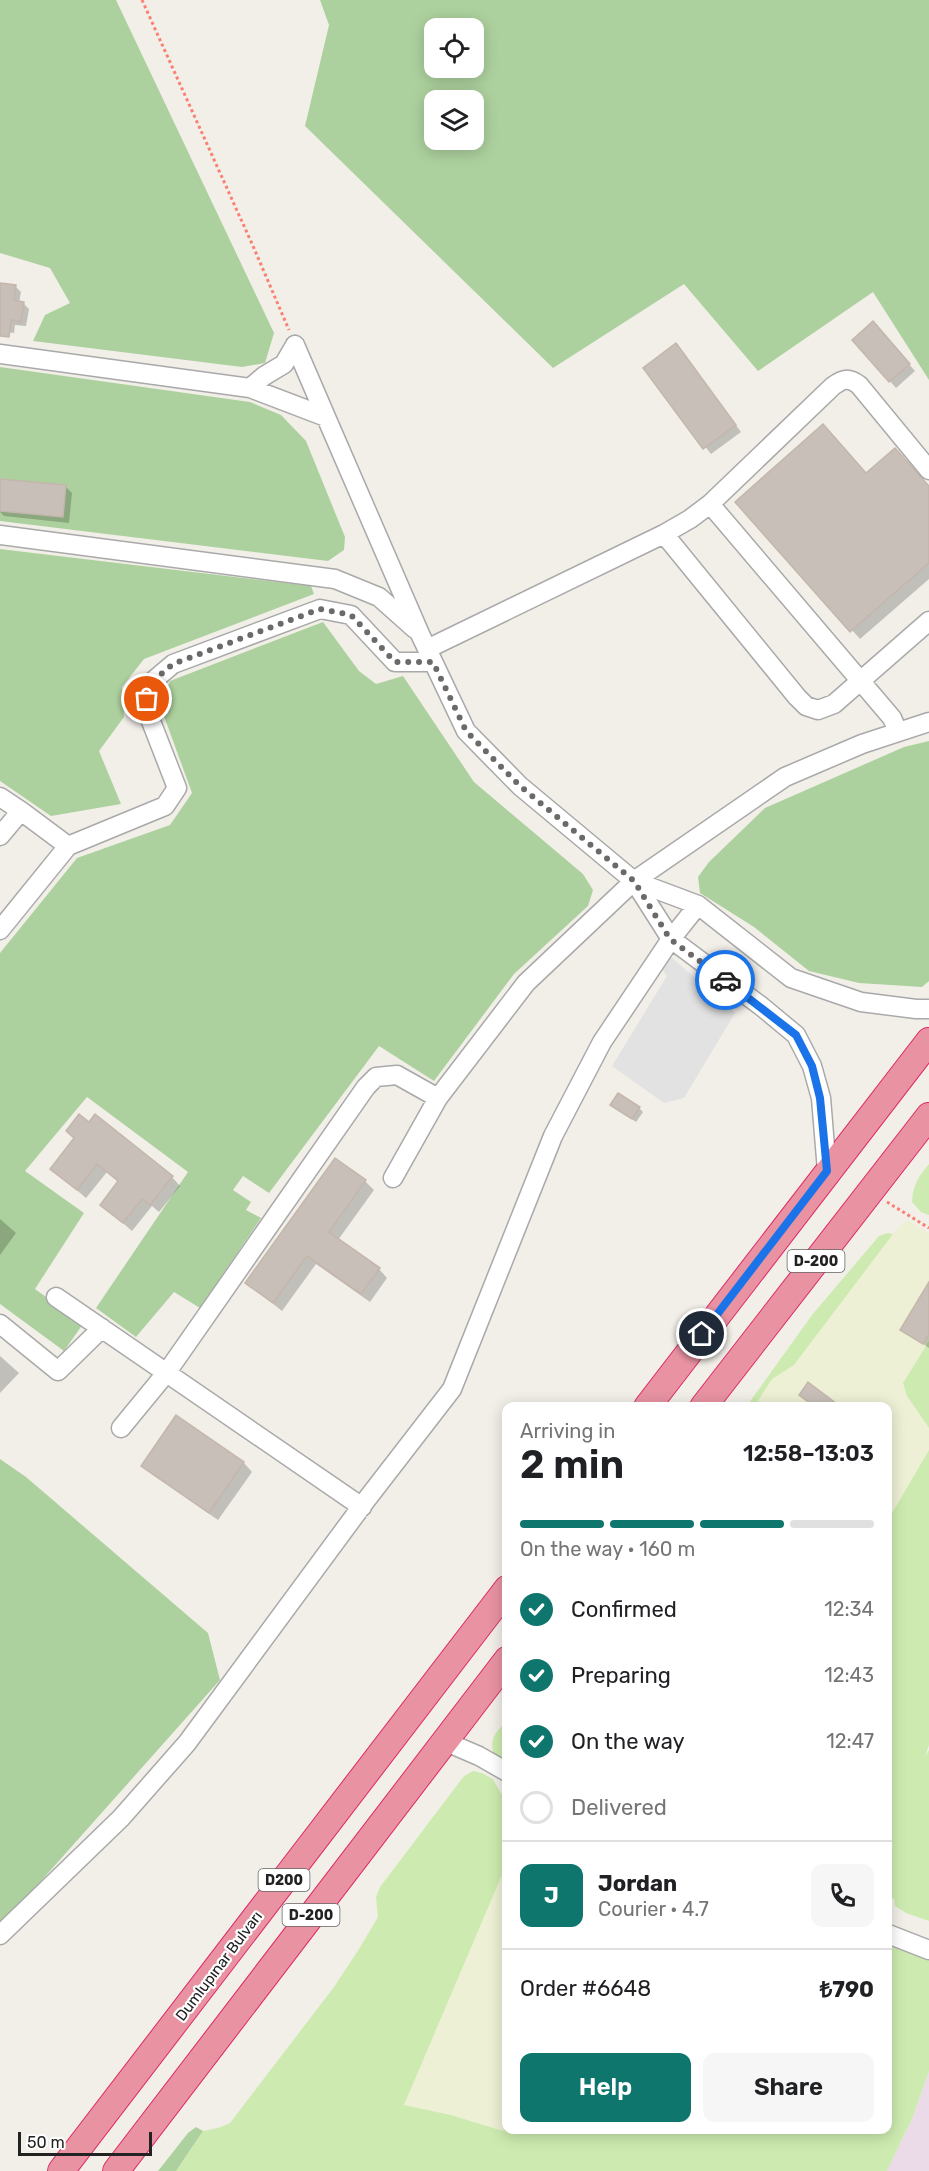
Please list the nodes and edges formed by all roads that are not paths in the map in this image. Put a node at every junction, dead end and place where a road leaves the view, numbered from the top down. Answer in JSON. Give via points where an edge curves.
{"nodes":[{"id":1,"x":0,"y":354,"type":"edge"},
{"id":2,"x":250,"y":388,"type":"junction"},
{"id":3,"x":326,"y":417,"type":"junction"},
{"id":4,"x":929,"y":470,"type":"edge"},
{"id":5,"x":710,"y":504,"type":"junction"},
{"id":6,"x":664,"y":534,"type":"junction"},
{"id":7,"x":0,"y":536,"type":"edge"},
{"id":8,"x":929,"y":621,"type":"edge"},
{"id":9,"x":427,"y":648,"type":"junction"},
{"id":10,"x":860,"y":680,"type":"junction"},
{"id":11,"x":929,"y":722,"type":"edge"},
{"id":12,"x":898,"y":732,"type":"junction"},
{"id":13,"x":0,"y":797,"type":"edge"},
{"id":14,"x":21,"y":811,"type":"junction"},
{"id":15,"x":0,"y":836,"type":"edge"},
{"id":16,"x":68,"y":846,"type":"junction"},
{"id":17,"x":634,"y":881,"type":"junction"},
{"id":18,"x":698,"y":905,"type":"junction"},
{"id":19,"x":0,"y":930,"type":"edge"},
{"id":20,"x":670,"y":939,"type":"junction"},
{"id":21,"x":929,"y":1009,"type":"edge"},
{"id":22,"x":929,"y":1041,"type":"edge"},
{"id":23,"x":438,"y":1098,"type":"junction"},
{"id":24,"x":929,"y":1116,"type":"edge"},
{"id":25,"x":827,"y":1171,"type":"junction"},
{"id":26,"x":393,"y":1178,"type":"dead end"},
{"id":27,"x":56,"y":1297,"type":"dead end"},
{"id":28,"x":0,"y":1324,"type":"edge"},
{"id":29,"x":102,"y":1328,"type":"junction"},
{"id":30,"x":167,"y":1372,"type":"junction"},
{"id":31,"x":651,"y":1402,"type":"edge"},
{"id":32,"x":707,"y":1402,"type":"edge"},
{"id":33,"x":121,"y":1428,"type":"dead end"},
{"id":34,"x":362,"y":1507,"type":"junction"},
{"id":35,"x":502,"y":1596,"type":"edge"},
{"id":36,"x":502,"y":1666,"type":"edge"},
{"id":37,"x":444,"y":1741,"type":"junction"},
{"id":38,"x":502,"y":1769,"type":"edge"},
{"id":39,"x":0,"y":1935,"type":"edge"},
{"id":40,"x":892,"y":1936,"type":"edge"},
{"id":41,"x":929,"y":1950,"type":"edge"},
{"id":42,"x":62,"y":2171,"type":"edge"},
{"id":43,"x":117,"y":2171,"type":"edge"}],
"edges":[{"from":1,"to":2,"type":"lane"},
{"from":2,"to":3,"type":"lane"},
{"from":2,"to":3,"type":"lane","via":[[284,364],[295,345]]},
{"from":3,"to":9,"type":"lane"},
{"from":4,"to":5,"type":"lane","via":[[859,385],[844,379]]},
{"from":5,"to":6,"type":"lane"},
{"from":5,"to":10,"type":"lane"},
{"from":6,"to":9,"type":"lane"},
{"from":6,"to":10,"type":"lane","via":[[806,706],[818,710],[834,704]]},
{"from":7,"to":9,"type":"lane","via":[[335,579],[379,597]]},
{"from":8,"to":10,"type":"lane"},
{"from":9,"to":16,"type":"lane","via":[[395,662],[351,615],[320,609],[173,664],[147,686],[147,711],[177,788],[165,806]]},
{"from":9,"to":17,"type":"lane","via":[[466,731],[520,786]]},
{"from":10,"to":12,"type":"lane","via":[[892,718]]},
{"from":11,"to":12,"type":"lane"},
{"from":12,"to":17,"type":"lane","via":[[785,777]]},
{"from":13,"to":14,"type":"lane"},
{"from":14,"to":15,"type":"lane"},
{"from":14,"to":16,"type":"lane"},
{"from":16,"to":19,"type":"lane"},
{"from":17,"to":18,"type":"lane"},
{"from":17,"to":20,"type":"lane"},
{"from":17,"to":23,"type":"lane","via":[[526,983]]},
{"from":18,"to":20,"type":"lane"},
{"from":18,"to":21,"type":"lane","via":[[791,978],[861,1002]]},
{"from":20,"to":25,"type":"lane","via":[[796,1035],[812,1066],[820,1098]]},
{"from":20,"to":34,"type":"lane","via":[[602,1042],[553,1136],[452,1389]]},
{"from":22,"to":25,"type":"highway"},
{"from":23,"to":26,"type":"lane"},
{"from":23,"to":30,"type":"lane","via":[[397,1075],[376,1077],[366,1087]]},
{"from":24,"to":32,"type":"highway","number":"D-200"},
{"from":25,"to":31,"type":"highway"},
{"from":27,"to":29,"type":"lane"},
{"from":28,"to":29,"type":"lane","via":[[58,1371]]},
{"from":29,"to":30,"type":"lane"},
{"from":30,"to":33,"type":"lane"},
{"from":30,"to":34,"type":"lane"},
{"from":34,"to":39,"type":"lane","via":[[187,1743],[121,1818]]},
{"from":35,"to":42,"type":"highway","name":"Dumlupınar Bulvarı","number":"D200"},
{"from":36,"to":37,"type":"highway","number":"D-200"},
{"from":37,"to":38,"type":"lane"},
{"from":37,"to":43,"type":"highway","number":"D-200"},
{"from":40,"to":41,"type":"lane"}]}
